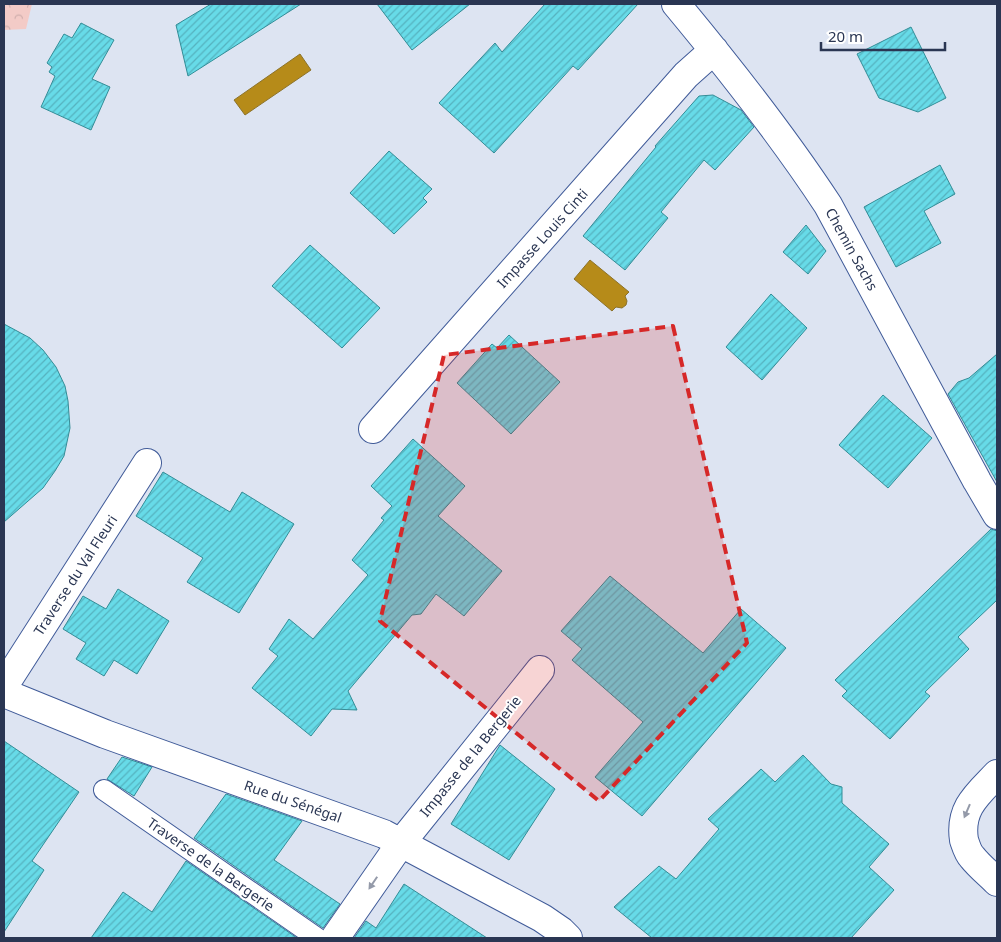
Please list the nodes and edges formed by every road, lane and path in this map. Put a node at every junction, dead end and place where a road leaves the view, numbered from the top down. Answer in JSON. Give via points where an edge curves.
{"nodes":[{"id":1,"x":676,"y":4,"type":"edge"},
{"id":2,"x":714,"y":50,"type":"junction"},
{"id":3,"x":373,"y":429,"type":"dead end"},
{"id":4,"x":146,"y":463,"type":"dead end"},
{"id":5,"x":997,"y":515,"type":"edge"},
{"id":6,"x":540,"y":670,"type":"dead end"},
{"id":7,"x":4,"y":686,"type":"edge"},
{"id":8,"x":4,"y":693,"type":"edge"},
{"id":9,"x":997,"y":774,"type":"edge"},
{"id":10,"x":104,"y":790,"type":"dead end"},
{"id":11,"x":401,"y":843,"type":"junction"},
{"id":12,"x":997,"y":882,"type":"edge"},
{"id":13,"x":317,"y":938,"type":"edge"},
{"id":14,"x":336,"y":938,"type":"edge"},
{"id":15,"x":568,"y":938,"type":"edge"}],
"edges":[{"from":1,"to":2,"type":"street","name":"Chemin Sachs"},
{"from":2,"to":3,"type":"street","name":"Impasse Louis Cinti","via":[[686,75]]},
{"from":2,"to":5,"type":"street","name":"Chemin Sachs","via":[[828,205]]},
{"from":4,"to":7,"type":"street","name":"Traverse du Val Fleuri"},
{"from":6,"to":11,"type":"street","name":"Impasse de la Bergerie"},
{"from":8,"to":11,"type":"street","name":"Rue du Sénégal","via":[[106,734],[366,826]]},
{"from":9,"to":12,"type":"street","one_way":true,"via":[[973,799],[963,823],[970,856]]},
{"from":10,"to":13,"type":"lane","name":"Traverse de la Bergerie"},
{"from":11,"to":14,"type":"street","name":"Impasse de la Bergerie","one_way":true},
{"from":11,"to":15,"type":"street","name":"Rue du Sénégal","via":[[542,918]]}]}
